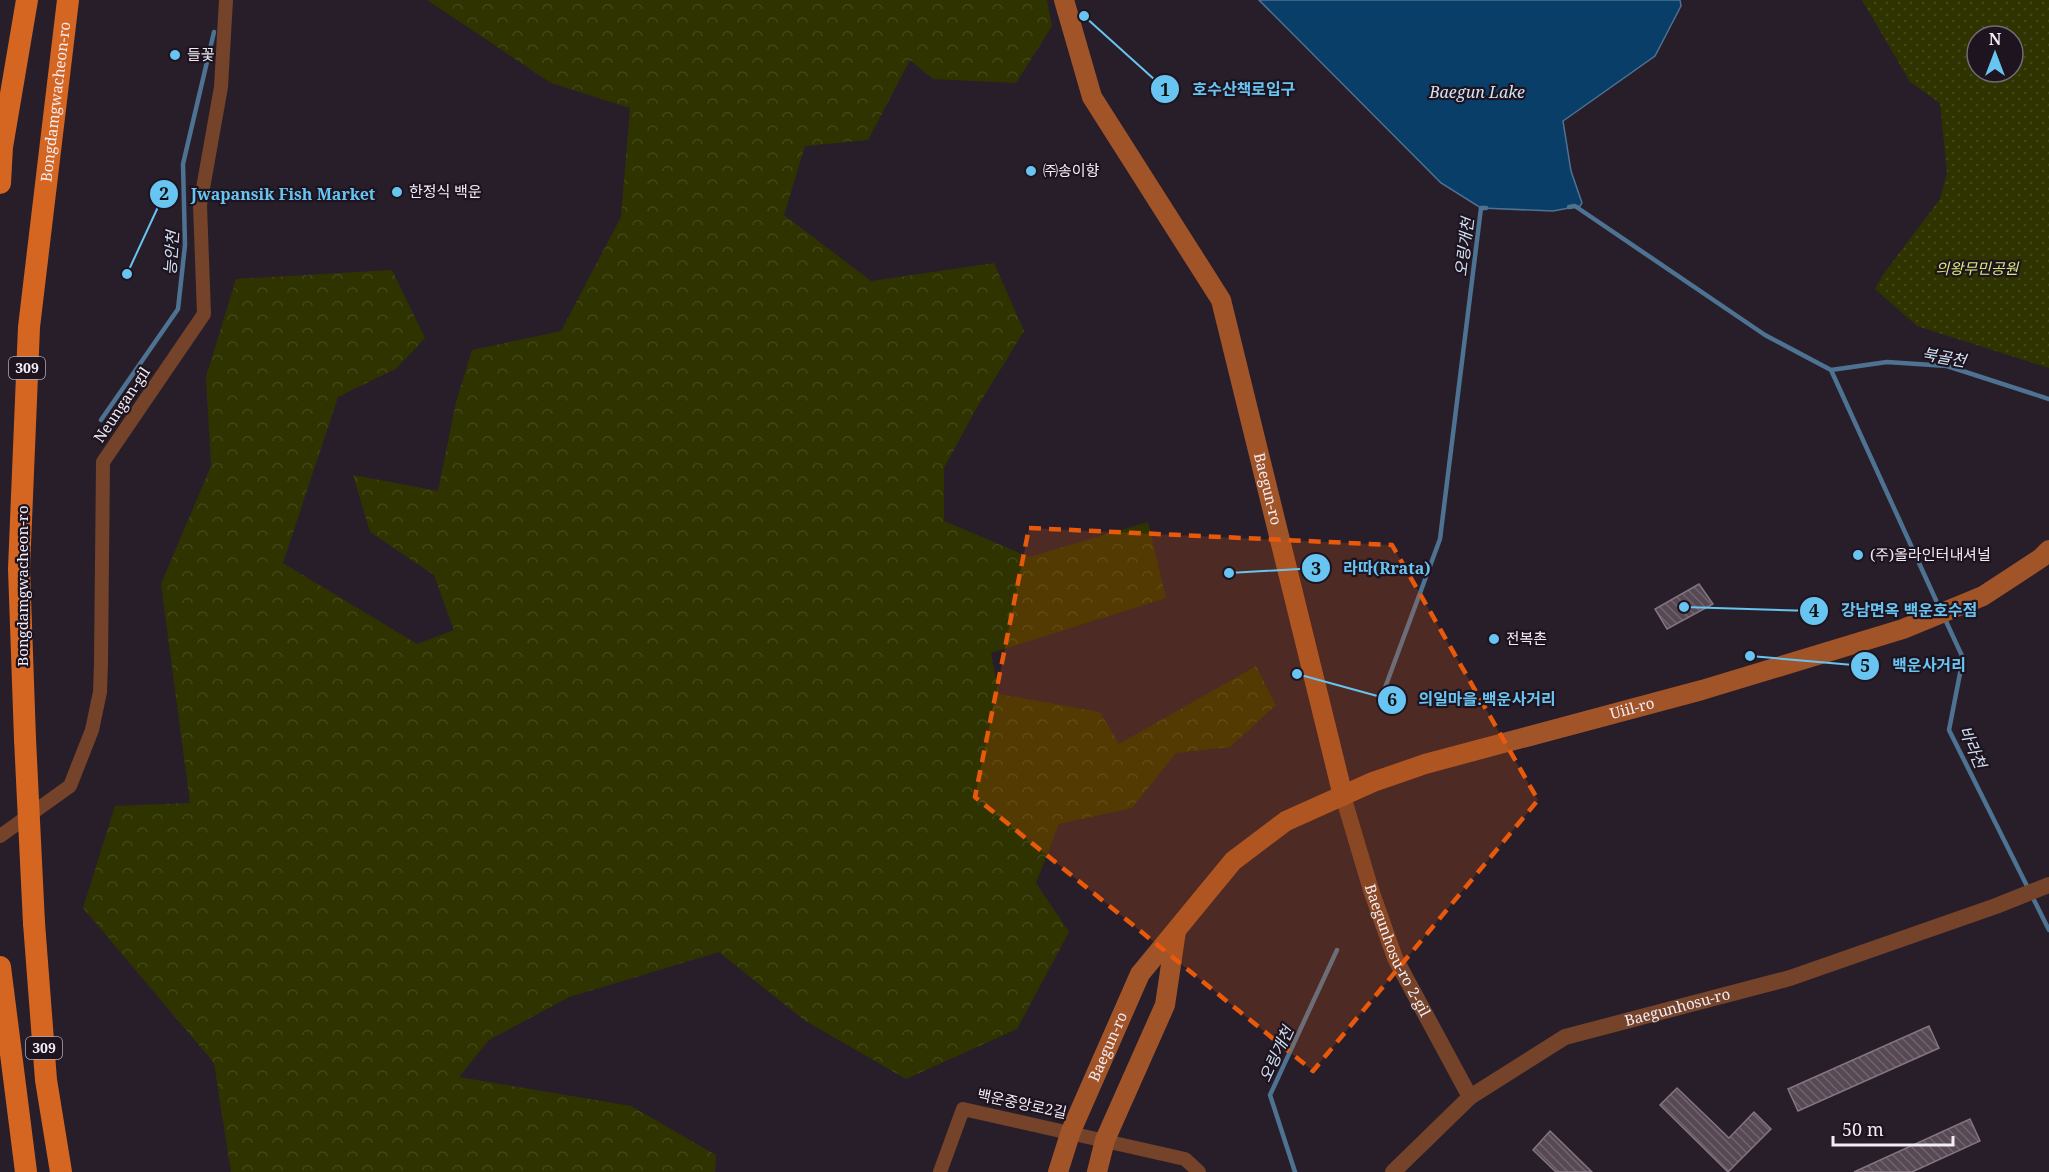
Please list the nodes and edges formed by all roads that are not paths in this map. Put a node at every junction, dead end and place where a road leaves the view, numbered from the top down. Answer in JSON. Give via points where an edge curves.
{"nodes":[{"id":1,"x":27,"y":0,"type":"edge"},
{"id":2,"x":68,"y":0,"type":"edge"},
{"id":3,"x":226,"y":0,"type":"edge"},
{"id":4,"x":1064,"y":0,"type":"edge"},
{"id":5,"x":0,"y":183,"type":"edge"},
{"id":6,"x":2049,"y":550,"type":"edge"},
{"id":7,"x":1343,"y":796,"type":"junction"},
{"id":8,"x":0,"y":836,"type":"edge"},
{"id":9,"x":2048,"y":886,"type":"edge"},
{"id":10,"x":1176,"y":931,"type":"junction"},
{"id":11,"x":0,"y":967,"type":"edge"},
{"id":12,"x":1470,"y":1097,"type":"junction"},
{"id":13,"x":1071,"y":1131,"type":"junction"},
{"id":14,"x":1105,"y":1140,"type":"junction"},
{"id":15,"x":26,"y":1172,"type":"edge"},
{"id":16,"x":61,"y":1172,"type":"edge"},
{"id":17,"x":940,"y":1172,"type":"edge"},
{"id":18,"x":1058,"y":1172,"type":"edge"},
{"id":19,"x":1097,"y":1172,"type":"edge"},
{"id":20,"x":1199,"y":1172,"type":"edge"},
{"id":21,"x":1394,"y":1172,"type":"edge"}],
"edges":[{"from":1,"to":5,"type":"highway","via":[[2,147]]},
{"from":2,"to":16,"type":"highway","name":"Bongdamgwacheon-ro","number":"309","bridge":true,"via":[[29,327],[20,569],[34,923],[46,1080]]},
{"from":3,"to":8,"type":"street","name":"Neungan-gil","via":[[221,87],[200,205],[204,314],[103,462],[100,692],[92,730],[70,786]]},
{"from":4,"to":7,"type":"main road","name":"Baegun-ro","via":[[1092,97],[1221,300]]},
{"from":6,"to":7,"type":"main road","name":"Uiil-ro","via":[[1968,602],[1921,622],[1702,690],[1425,764]]},
{"from":7,"to":10,"type":"main road","name":"Baegun-ro","via":[[1286,821],[1233,861]]},
{"from":7,"to":12,"type":"street","name":"Baegunhosu-ro 2-gil","via":[[1395,958]]},
{"from":9,"to":12,"type":"street","name":"Baegunhosu-ro","via":[[1790,978],[1564,1037]]},
{"from":10,"to":13,"type":"main road","name":"Baegun-ro","via":[[1140,974]]},
{"from":10,"to":14,"type":"main road","via":[[1165,1005]]},
{"from":11,"to":15,"type":"highway","number":"309"},
{"from":12,"to":21,"type":"street","name":"Baegunhosu-ro"},
{"from":13,"to":14,"type":"street","name":"백운중앙로2길"},
{"from":13,"to":17,"type":"street","name":"백운중앙로2길","via":[[963,1109]]},
{"from":13,"to":18,"type":"main road","name":"Baegun-ro"},
{"from":14,"to":19,"type":"main road"},
{"from":14,"to":20,"type":"street","name":"백운중앙로2길","via":[[1185,1159]]}]}
